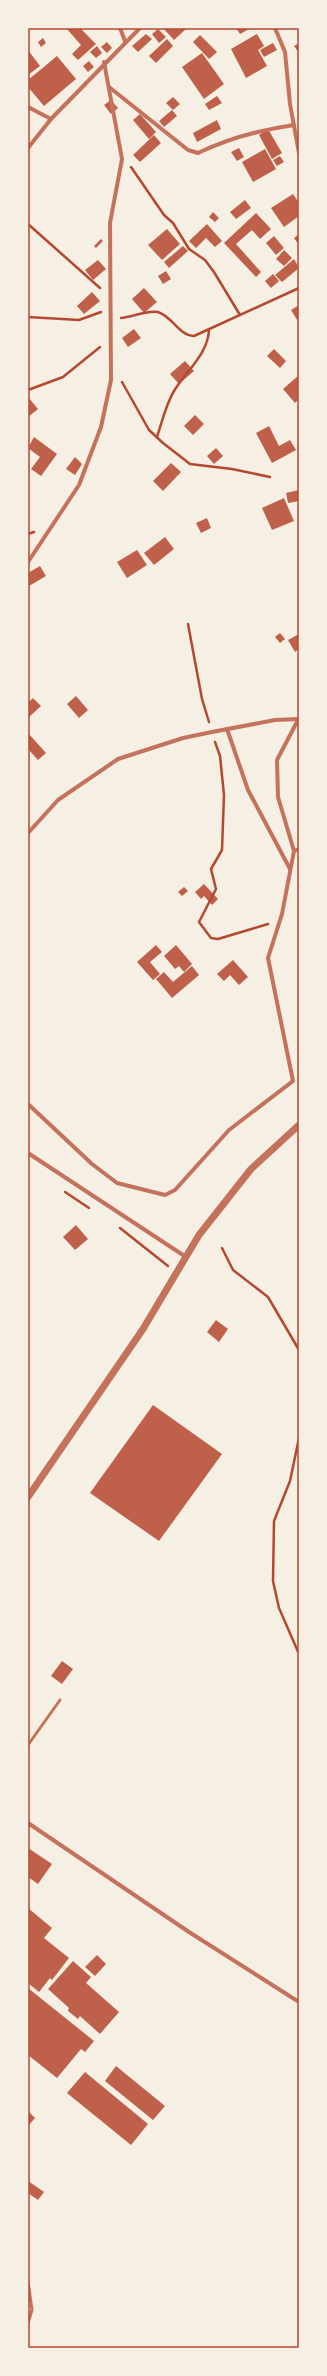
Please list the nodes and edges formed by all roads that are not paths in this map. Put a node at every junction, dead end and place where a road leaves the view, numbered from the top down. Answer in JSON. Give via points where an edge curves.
{"nodes":[{"id":1,"x":120,"y":28,"type":"edge"},
{"id":2,"x":140,"y":28,"type":"edge"},
{"id":3,"x":275,"y":28,"type":"edge"},
{"id":4,"x":125,"y":41,"type":"junction"},
{"id":5,"x":104,"y":62,"type":"junction"},
{"id":6,"x":109,"y":87,"type":"junction"},
{"id":7,"x":28,"y":106,"type":"edge"},
{"id":8,"x":51,"y":119,"type":"junction"},
{"id":9,"x":294,"y":125,"type":"junction"},
{"id":10,"x":28,"y":148,"type":"edge"},
{"id":11,"x":299,"y":152,"type":"edge"},
{"id":12,"x":28,"y":562,"type":"edge"},
{"id":13,"x":299,"y":719,"type":"edge"},
{"id":14,"x":226,"y":729,"type":"junction"},
{"id":15,"x":28,"y":833,"type":"edge"},
{"id":16,"x":297,"y":850,"type":"edge"},
{"id":17,"x":290,"y":869,"type":"junction"},
{"id":18,"x":299,"y":1078,"type":"edge"},
{"id":19,"x":293,"y":1081,"type":"junction"},
{"id":20,"x":28,"y":1104,"type":"edge"},
{"id":21,"x":299,"y":1125,"type":"edge"},
{"id":22,"x":28,"y":1153,"type":"edge"},
{"id":23,"x":186,"y":1257,"type":"junction"},
{"id":24,"x":28,"y":1497,"type":"edge"},
{"id":25,"x":60,"y":1700,"type":"dead end"},
{"id":26,"x":28,"y":1745,"type":"edge"},
{"id":27,"x":28,"y":1822,"type":"edge"},
{"id":28,"x":299,"y":2002,"type":"edge"},
{"id":29,"x":28,"y":2281,"type":"edge"},
{"id":30,"x":28,"y":2323,"type":"edge"}],
"edges":[{"from":1,"to":4,"type":"street"},
{"from":2,"to":4,"type":"street"},
{"from":3,"to":9,"type":"street","via":[[285,52]]},
{"from":4,"to":5,"type":"street"},
{"from":5,"to":6,"type":"street"},
{"from":5,"to":8,"type":"street"},
{"from":6,"to":9,"type":"street","via":[[188,150],[198,153],[258,130]]},
{"from":6,"to":12,"type":"street","via":[[122,159],[110,224],[111,380],[101,427],[79,485]]},
{"from":7,"to":8,"type":"street"},
{"from":8,"to":10,"type":"street"},
{"from":9,"to":11,"type":"street"},
{"from":13,"to":14,"type":"street","via":[[275,720]]},
{"from":13,"to":16,"type":"street","via":[[277,760],[278,797]]},
{"from":14,"to":15,"type":"street","via":[[183,738],[118,759],[58,800]]},
{"from":14,"to":17,"type":"street","via":[[248,790]]},
{"from":16,"to":17,"type":"street"},
{"from":17,"to":19,"type":"street","via":[[282,914],[268,958]]},
{"from":18,"to":19,"type":"street"},
{"from":19,"to":20,"type":"street","via":[[230,1130],[175,1190],[165,1195],[118,1183],[92,1164]]},
{"from":21,"to":23,"type":"street","via":[[251,1169],[199,1236]]},
{"from":22,"to":23,"type":"street"},
{"from":23,"to":24,"type":"street","via":[[142,1329]]},
{"from":25,"to":26,"type":"lane"},
{"from":27,"to":28,"type":"street","via":[[189,1932]]},
{"from":29,"to":30,"type":"lane","via":[[32,2310]]}]}
